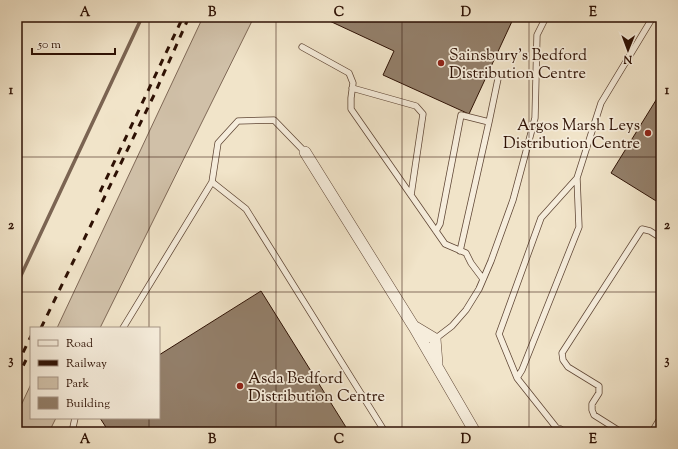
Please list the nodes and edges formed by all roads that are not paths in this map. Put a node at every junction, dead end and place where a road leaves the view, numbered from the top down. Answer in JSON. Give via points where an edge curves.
{"nodes":[{"id":1,"x":546,"y":17,"type":"edge"},
{"id":2,"x":653,"y":17,"type":"edge"},
{"id":3,"x":302,"y":47,"type":"dead end"},
{"id":4,"x":499,"y":74,"type":"dead end"},
{"id":5,"x":352,"y":88,"type":"junction"},
{"id":6,"x":489,"y":122,"type":"junction"},
{"id":7,"x":305,"y":152,"type":"joint"},
{"id":8,"x":577,"y":178,"type":"junction"},
{"id":9,"x":212,"y":182,"type":"junction"},
{"id":10,"x":411,"y":195,"type":"junction"},
{"id":11,"x":436,"y":231,"type":"junction"},
{"id":12,"x":661,"y":238,"type":"edge"},
{"id":13,"x":460,"y":251,"type":"junction"},
{"id":14,"x":483,"y":279,"type":"junction"},
{"id":15,"x":124,"y":327,"type":"edge"},
{"id":16,"x":414,"y":327,"type":"junction"},
{"id":17,"x":435,"y":339,"type":"junction"},
{"id":18,"x":437,"y":366,"type":"junction"},
{"id":19,"x":517,"y":378,"type":"junction"},
{"id":20,"x":661,"y":417,"type":"edge"},
{"id":21,"x":75,"y":419,"type":"edge"},
{"id":22,"x":72,"y":432,"type":"edge"},
{"id":23,"x":385,"y":432,"type":"edge"},
{"id":24,"x":475,"y":432,"type":"edge"},
{"id":25,"x":559,"y":432,"type":"edge"},
{"id":26,"x":621,"y":432,"type":"edge"},
{"id":27,"x":652,"y":432,"type":"edge"}],
"edges":[{"from":1,"to":14,"type":"lane","via":[[537,35],[535,118],[513,200]]},
{"from":2,"to":8,"type":"lane","via":[[601,103]]},
{"from":3,"to":5,"type":"lane","via":[[350,73]]},
{"from":4,"to":6,"type":"lane"},
{"from":5,"to":10,"type":"lane","via":[[351,109]]},
{"from":5,"to":10,"type":"lane","via":[[416,106],[423,114]]},
{"from":6,"to":11,"type":"lane","via":[[461,115],[440,224]]},
{"from":6,"to":13,"type":"lane"},
{"from":7,"to":9,"type":"lane","via":[[274,120],[238,122],[218,142]]},
{"from":7,"to":16,"type":"street"},
{"from":8,"to":19,"type":"lane","via":[[579,227]]},
{"from":8,"to":19,"type":"lane","via":[[541,218],[499,334]]},
{"from":9,"to":15,"type":"lane"},
{"from":9,"to":23,"type":"lane","via":[[246,209]]},
{"from":10,"to":11,"type":"lane"},
{"from":11,"to":13,"type":"lane","via":[[445,244]]},
{"from":12,"to":26,"type":"lane","via":[[642,229],[562,353],[568,367],[599,386],[599,393],[592,404],[594,415]]},
{"from":13,"to":14,"type":"lane","via":[[466,253]]},
{"from":14,"to":17,"type":"lane","via":[[466,310],[452,326]]},
{"from":16,"to":17,"type":"street"},
{"from":16,"to":18,"type":"street"},
{"from":17,"to":18,"type":"street"},
{"from":18,"to":24,"type":"street"},
{"from":19,"to":25,"type":"lane"},
{"from":20,"to":27,"type":"lane"},
{"from":21,"to":22,"type":"lane"}]}
